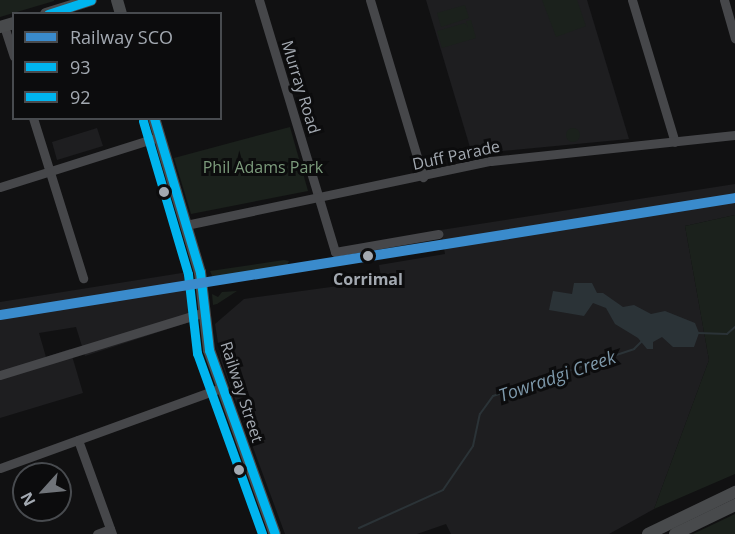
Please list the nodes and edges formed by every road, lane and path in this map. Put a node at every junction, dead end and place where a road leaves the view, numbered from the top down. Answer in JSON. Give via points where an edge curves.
{"nodes":[{"id":1,"x":91,"y":0,"type":"edge"},
{"id":2,"x":259,"y":0,"type":"edge"},
{"id":3,"x":370,"y":0,"type":"edge"},
{"id":4,"x":632,"y":0,"type":"edge"},
{"id":5,"x":723,"y":0,"type":"edge"},
{"id":6,"x":52,"y":12,"type":"edge"},
{"id":7,"x":733,"y":25,"type":"edge"},
{"id":8,"x":6,"y":26,"type":"edge"},
{"id":9,"x":735,"y":39,"type":"edge"},
{"id":10,"x":12,"y":48,"type":"edge"},
{"id":11,"x":34,"y":120,"type":"edge"},
{"id":12,"x":155,"y":120,"type":"edge"},
{"id":13,"x":735,"y":135,"type":"edge"},
{"id":14,"x":159,"y":137,"type":"junction"},
{"id":15,"x":675,"y":142,"type":"junction"},
{"id":16,"x":50,"y":171,"type":"junction"},
{"id":17,"x":423,"y":177,"type":"junction"},
{"id":18,"x":0,"y":187,"type":"edge"},
{"id":19,"x":320,"y":198,"type":"junction"},
{"id":20,"x":186,"y":225,"type":"junction"},
{"id":21,"x":438,"y":234,"type":"dead end"},
{"id":22,"x":83,"y":278,"type":"dead end"},
{"id":23,"x":205,"y":312,"type":"junction"},
{"id":24,"x":0,"y":375,"type":"edge"},
{"id":25,"x":221,"y":388,"type":"junction"},
{"id":26,"x":78,"y":441,"type":"junction"},
{"id":27,"x":0,"y":468,"type":"edge"},
{"id":28,"x":735,"y":492,"type":"edge"},
{"id":29,"x":735,"y":505,"type":"edge"},
{"id":30,"x":111,"y":532,"type":"edge"},
{"id":31,"x":97,"y":534,"type":"edge"},
{"id":32,"x":274,"y":534,"type":"edge"},
{"id":33,"x":648,"y":534,"type":"edge"},
{"id":34,"x":675,"y":534,"type":"edge"}],
"edges":[{"from":1,"to":6,"type":"main road"},
{"from":2,"to":19,"type":"street","name":"Murray Road"},
{"from":3,"to":17,"type":"street"},
{"from":4,"to":15,"type":"street"},
{"from":5,"to":7,"type":"street"},
{"from":7,"to":9,"type":"street"},
{"from":8,"to":10,"type":"street"},
{"from":11,"to":16,"type":"street"},
{"from":12,"to":14,"type":"main road","name":"Railway Street"},
{"from":13,"to":15,"type":"street","name":"Duff Parade"},
{"from":14,"to":16,"type":"street"},
{"from":14,"to":20,"type":"main road","name":"Railway Street"},
{"from":15,"to":17,"type":"street","name":"Duff Parade","via":[[491,161]]},
{"from":16,"to":18,"type":"street"},
{"from":16,"to":22,"type":"street"},
{"from":17,"to":19,"type":"street","name":"Duff Parade"},
{"from":19,"to":20,"type":"street","name":"Duff Parade"},
{"from":19,"to":21,"type":"street","name":"Murray Road","via":[[335,252]]},
{"from":20,"to":23,"type":"main road","name":"Railway Street","via":[[200,272]]},
{"from":23,"to":24,"type":"street"},
{"from":23,"to":25,"type":"main road","name":"Railway Street","via":[[209,350]]},
{"from":25,"to":26,"type":"street"},
{"from":25,"to":32,"type":"main road","name":"Railway Street"},
{"from":26,"to":27,"type":"street"},
{"from":26,"to":30,"type":"street"},
{"from":28,"to":33,"type":"main road"},
{"from":29,"to":34,"type":"main road"},
{"from":30,"to":31,"type":"street"}]}
